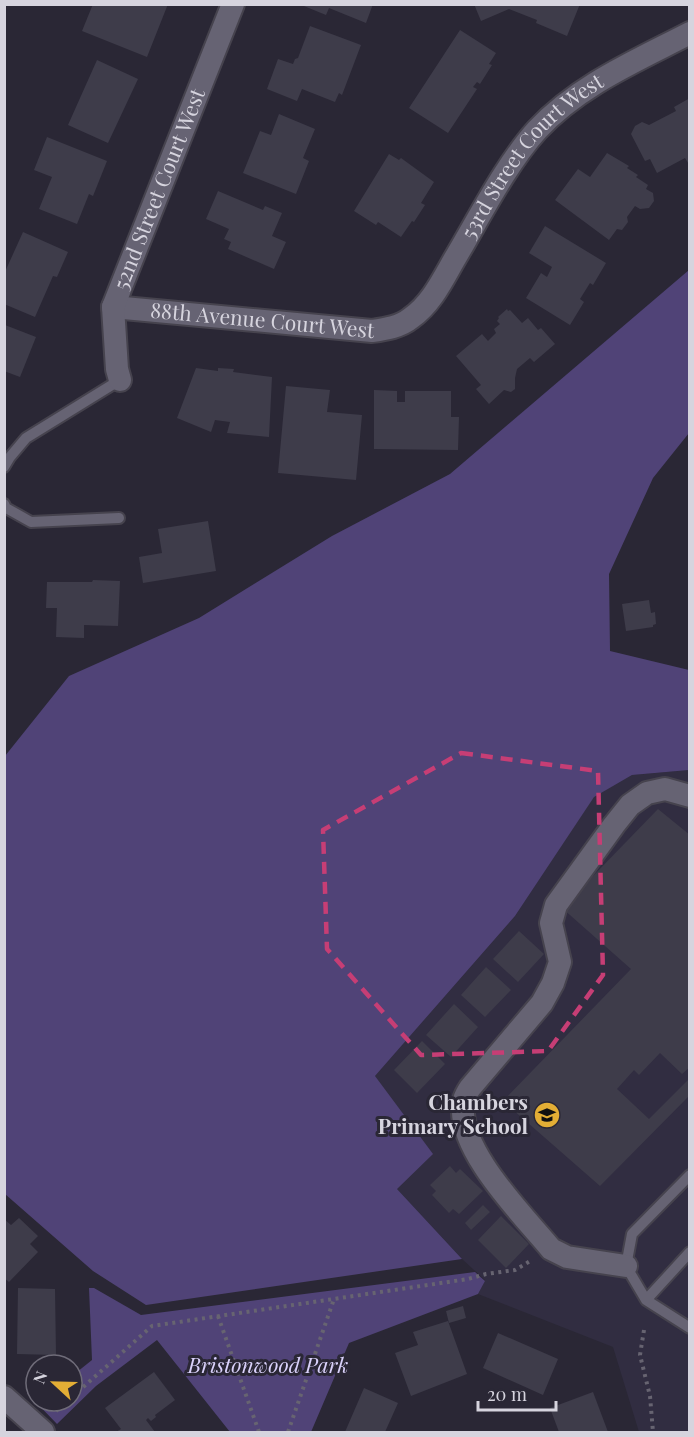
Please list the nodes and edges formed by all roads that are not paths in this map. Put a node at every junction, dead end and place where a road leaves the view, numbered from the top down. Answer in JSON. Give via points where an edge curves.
{"nodes":[{"id":1,"x":233,"y":4,"type":"edge"},
{"id":2,"x":690,"y":33,"type":"edge"},
{"id":3,"x":112,"y":307,"type":"junction"},
{"id":4,"x":410,"y":319,"type":"joint"},
{"id":5,"x":120,"y":380,"type":"joint"},
{"id":6,"x":4,"y":467,"type":"edge"},
{"id":7,"x":4,"y":504,"type":"edge"},
{"id":8,"x":119,"y":518,"type":"dead end"},
{"id":9,"x":690,"y":796,"type":"edge"},
{"id":10,"x":690,"y":1175,"type":"edge"},
{"id":11,"x":690,"y":1252,"type":"edge"},
{"id":12,"x":626,"y":1266,"type":"junction"},
{"id":13,"x":646,"y":1300,"type":"junction"},
{"id":14,"x":690,"y":1328,"type":"edge"},
{"id":15,"x":4,"y":1397,"type":"edge"},
{"id":16,"x":43,"y":1432,"type":"edge"}],
"edges":[{"from":1,"to":3,"type":"street","name":"52nd Street Court West"},
{"from":2,"to":4,"type":"street","name":"53rd Street Court West","via":[[593,83],[536,131],[430,300]]},
{"from":3,"to":4,"type":"street","name":"88th Avenue Court West","via":[[372,331]]},
{"from":3,"to":5,"type":"street","name":"52nd Street Court West"},
{"from":5,"to":6,"type":"lane","via":[[26,438]]},
{"from":7,"to":8,"type":"lane","via":[[32,522]]},
{"from":9,"to":12,"type":"street","via":[[665,789],[647,793],[630,805],[614,825],[556,905],[551,923],[560,962],[553,983],[542,1003],[464,1100],[470,1142],[481,1164],[551,1249],[562,1256]]},
{"from":10,"to":12,"type":"lane","via":[[632,1234]]},
{"from":11,"to":13,"type":"lane"},
{"from":12,"to":13,"type":"lane"},
{"from":13,"to":14,"type":"lane"},
{"from":15,"to":16,"type":"street"}]}
